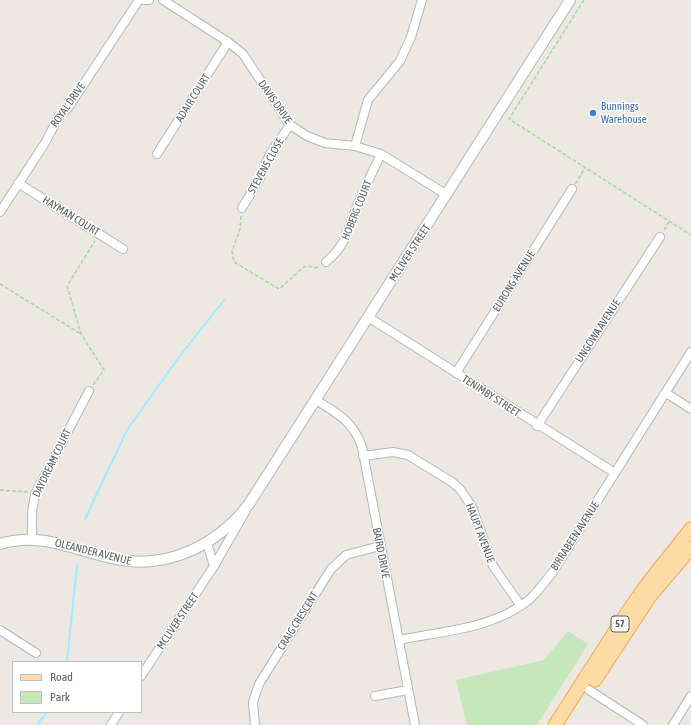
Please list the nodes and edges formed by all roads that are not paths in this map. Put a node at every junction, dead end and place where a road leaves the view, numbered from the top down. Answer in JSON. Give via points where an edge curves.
{"nodes":[{"id":1,"x":139,"y":0,"type":"edge"},
{"id":2,"x":144,"y":0,"type":"edge"},
{"id":3,"x":149,"y":0,"type":"edge"},
{"id":4,"x":163,"y":0,"type":"edge"},
{"id":5,"x":422,"y":0,"type":"edge"},
{"id":6,"x":570,"y":0,"type":"edge"},
{"id":7,"x":228,"y":42,"type":"junction"},
{"id":8,"x":290,"y":126,"type":"junction"},
{"id":9,"x":355,"y":146,"type":"junction"},
{"id":10,"x":158,"y":154,"type":"dead end"},
{"id":11,"x":381,"y":154,"type":"junction"},
{"id":12,"x":18,"y":183,"type":"junction"},
{"id":13,"x":572,"y":189,"type":"road end"},
{"id":14,"x":447,"y":195,"type":"junction"},
{"id":15,"x":242,"y":208,"type":"road end"},
{"id":16,"x":0,"y":212,"type":"edge"},
{"id":17,"x":660,"y":236,"type":"road end"},
{"id":18,"x":123,"y":249,"type":"dead end"},
{"id":19,"x":326,"y":262,"type":"road end"},
{"id":20,"x":368,"y":317,"type":"junction"},
{"id":21,"x":691,"y":352,"type":"edge"},
{"id":22,"x":456,"y":372,"type":"junction"},
{"id":23,"x":89,"y":391,"type":"road end"},
{"id":24,"x":666,"y":393,"type":"junction"},
{"id":25,"x":316,"y":400,"type":"junction"},
{"id":26,"x":691,"y":409,"type":"edge"},
{"id":27,"x":537,"y":426,"type":"junction"},
{"id":28,"x":363,"y":456,"type":"junction"},
{"id":29,"x":615,"y":473,"type":"junction"},
{"id":30,"x":249,"y":504,"type":"junction"},
{"id":31,"x":691,"y":529,"type":"edge"},
{"id":32,"x":32,"y":540,"type":"junction"},
{"id":33,"x":207,"y":543,"type":"junction"},
{"id":34,"x":0,"y":544,"type":"edge"},
{"id":35,"x":380,"y":546,"type":"junction"},
{"id":36,"x":691,"y":548,"type":"edge"},
{"id":37,"x":214,"y":566,"type":"junction"},
{"id":38,"x":521,"y":606,"type":"junction"},
{"id":39,"x":1,"y":633,"type":"edge"},
{"id":40,"x":399,"y":640,"type":"junction"},
{"id":41,"x":36,"y":654,"type":"dead end"},
{"id":42,"x":142,"y":674,"type":"edge"},
{"id":43,"x":408,"y":690,"type":"junction"},
{"id":44,"x":588,"y":690,"type":"junction"},
{"id":45,"x":375,"y":696,"type":"dead end"},
{"id":46,"x":691,"y":696,"type":"edge"},
{"id":47,"x":117,"y":713,"type":"edge"},
{"id":48,"x":111,"y":725,"type":"edge"},
{"id":49,"x":255,"y":725,"type":"edge"},
{"id":50,"x":415,"y":725,"type":"edge"},
{"id":51,"x":555,"y":725,"type":"edge"},
{"id":52,"x":566,"y":725,"type":"edge"},
{"id":53,"x":643,"y":725,"type":"edge"},
{"id":54,"x":673,"y":725,"type":"edge"}],
"edges":[{"from":1,"to":12,"type":"street","name":"ROYAL DRIVE","via":[[68,108],[58,118],[45,143]]},
{"from":2,"to":3,"type":"street"},
{"from":4,"to":7,"type":"street","name":"DAVIS DRIVE"},
{"from":5,"to":9,"type":"street","via":[[411,37],[400,61],[368,100]]},
{"from":6,"to":14,"type":"street","name":"MCLIVER STREET"},
{"from":7,"to":8,"type":"street","name":"DAVIS DRIVE","via":[[243,54]]},
{"from":7,"to":10,"type":"street","name":"ADAIR COURT"},
{"from":8,"to":9,"type":"street","name":"DAVIS DRIVE","via":[[325,143]]},
{"from":8,"to":15,"type":"street","name":"STEVENS CLOSE","via":[[270,154],[260,178]]},
{"from":9,"to":11,"type":"street","name":"DAVIS DRIVE"},
{"from":11,"to":14,"type":"street","name":"DAVIS DRIVE"},
{"from":11,"to":19,"type":"street","name":"HOBERG COURT","via":[[339,252]]},
{"from":12,"to":16,"type":"street","name":"ROYAL DRIVE"},
{"from":12,"to":18,"type":"street","name":"HAYMAN COURT"},
{"from":13,"to":22,"type":"street","name":"EURONG AVENUE"},
{"from":14,"to":20,"type":"street","name":"MCLIVER STREET"},
{"from":17,"to":27,"type":"street","name":"UNGOWA AVENUE"},
{"from":20,"to":22,"type":"street","name":"TENIMBY STREET"},
{"from":20,"to":25,"type":"street","name":"MCLIVER STREET"},
{"from":21,"to":24,"type":"street","name":"BIRRABEEN AVENUE"},
{"from":22,"to":27,"type":"street","name":"TENIMBY STREET"},
{"from":23,"to":32,"type":"street","name":"DAYDREAM COURT","via":[[35,494]]},
{"from":24,"to":26,"type":"street"},
{"from":24,"to":29,"type":"street","name":"BIRRABEEN AVENUE"},
{"from":25,"to":28,"type":"street","name":"BAIRD DRIVE","via":[[349,423],[359,439]]},
{"from":25,"to":30,"type":"street","name":"MCLIVER STREET"},
{"from":27,"to":29,"type":"street","name":"TENIMBY STREET"},
{"from":28,"to":35,"type":"street","name":"BAIRD DRIVE"},
{"from":28,"to":38,"type":"street","name":"HAUPT AVENUE","via":[[393,452],[408,455],[460,488],[472,506],[493,566]]},
{"from":29,"to":38,"type":"street","name":"BIRRABEEN AVENUE","via":[[552,573]]},
{"from":30,"to":33,"type":"street","name":"MCLIVER STREET","via":[[231,525]]},
{"from":30,"to":37,"type":"street","name":"MCLIVER STREET"},
{"from":31,"to":51,"type":"main road","number":"57","via":[[633,604]]},
{"from":32,"to":33,"type":"street","name":"OLEANDER AVENUE","via":[[55,542],[115,559],[137,562],[162,560],[185,554]]},
{"from":32,"to":34,"type":"street","name":"OLEANDER AVENUE"},
{"from":33,"to":37,"type":"street"},
{"from":35,"to":40,"type":"street","name":"BAIRD DRIVE"},
{"from":35,"to":49,"type":"street","name":"CRAIG CRESCENT","via":[[346,555],[331,569],[259,684],[253,702]]},
{"from":36,"to":44,"type":"main road","number":"57","via":[[650,596]]},
{"from":37,"to":42,"type":"street","name":"MCLIVER STREET"},
{"from":38,"to":40,"type":"street","name":"BIRRABEEN AVENUE","via":[[485,623]]},
{"from":39,"to":41,"type":"street"},
{"from":40,"to":43,"type":"street","name":"BAIRD DRIVE"},
{"from":43,"to":45,"type":"street"},
{"from":43,"to":50,"type":"street","name":"BAIRD DRIVE"},
{"from":44,"to":52,"type":"main road","number":"57"},
{"from":44,"to":53,"type":"street"},
{"from":46,"to":54,"type":"street"},
{"from":47,"to":48,"type":"street"}]}
